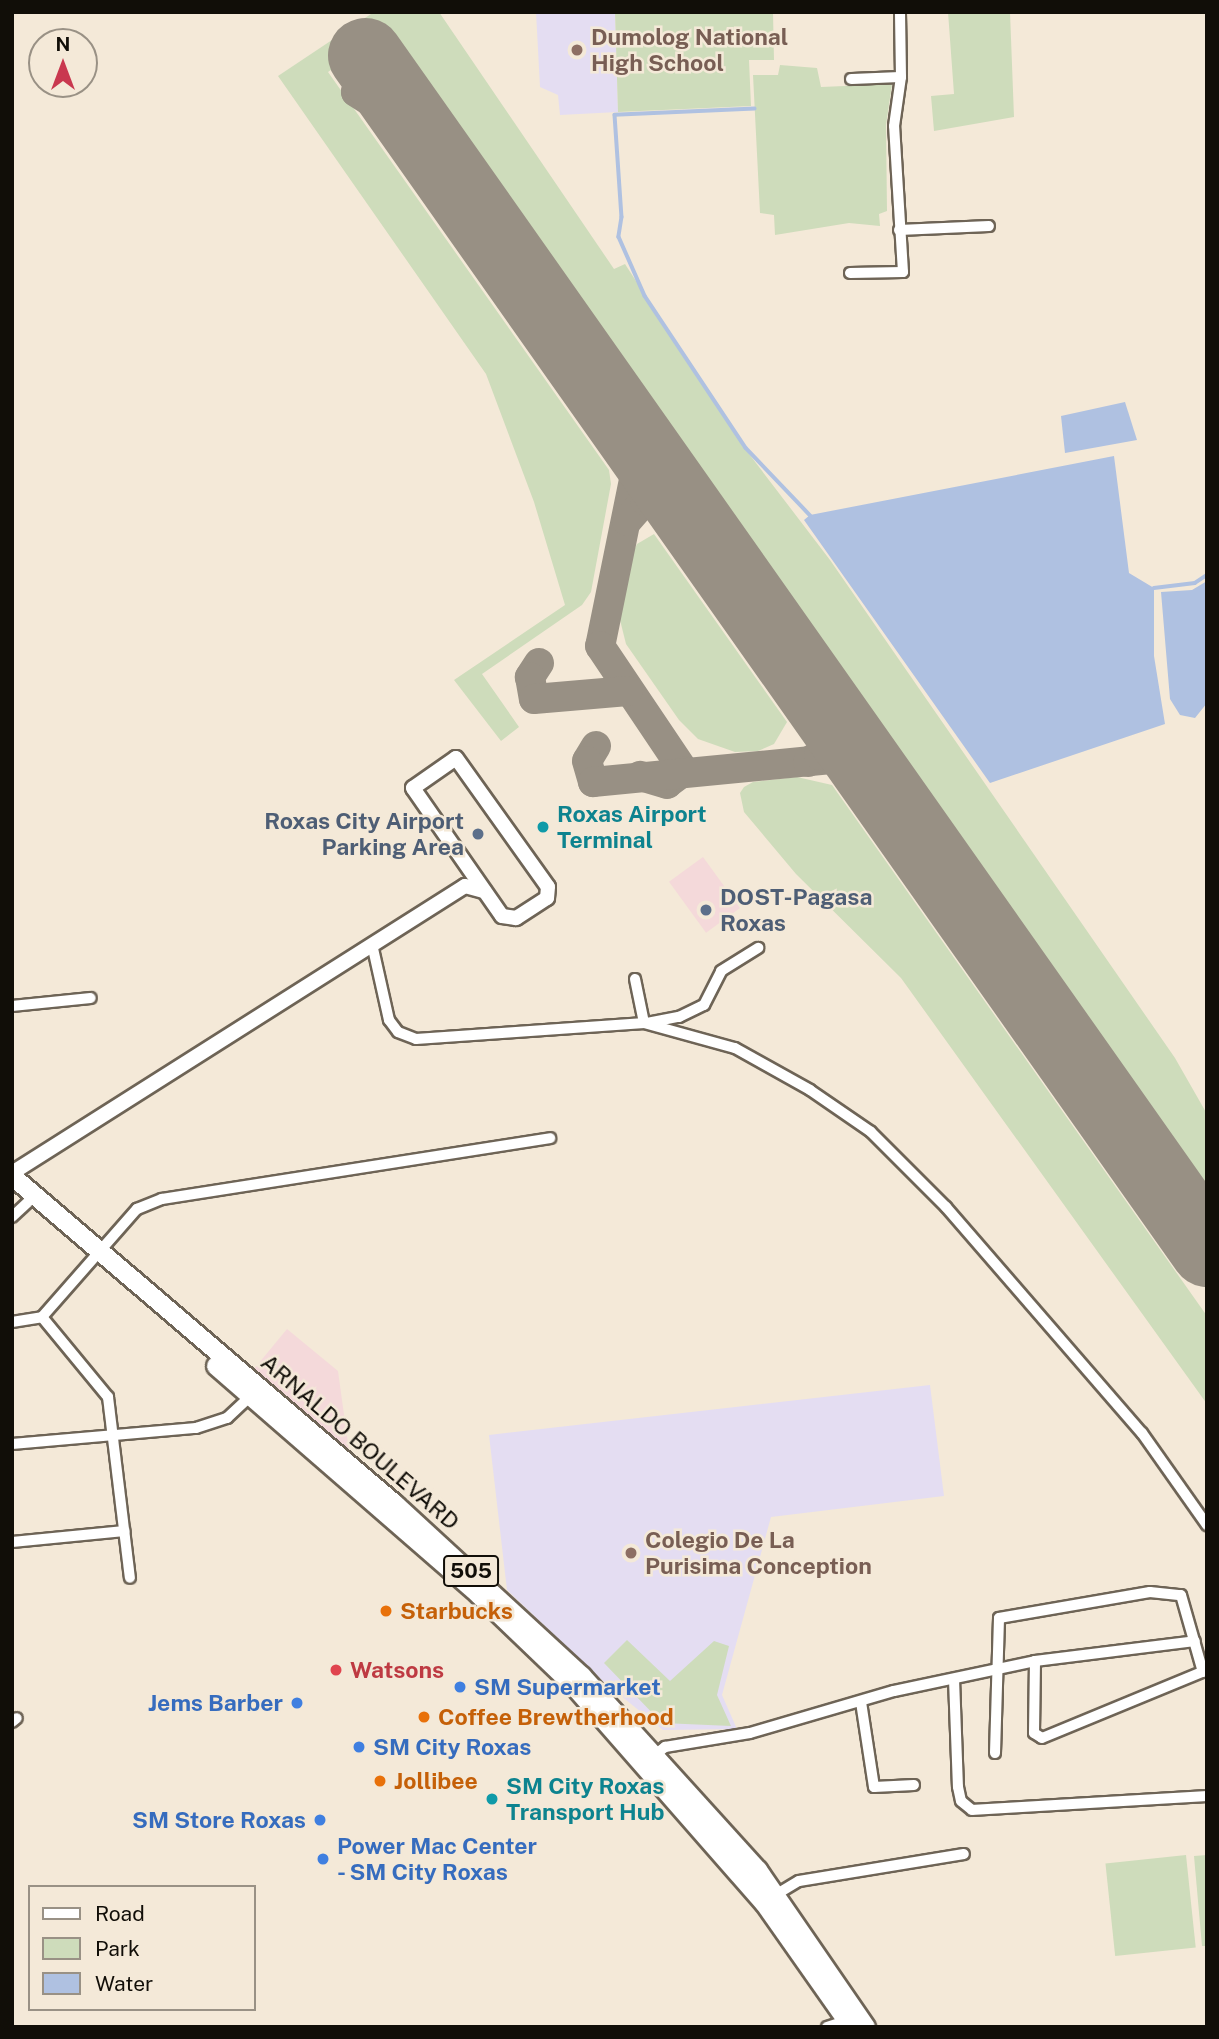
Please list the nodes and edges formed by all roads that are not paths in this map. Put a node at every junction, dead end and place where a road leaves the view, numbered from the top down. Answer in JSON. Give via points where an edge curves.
{"nodes":[{"id":1,"x":900,"y":12,"type":"edge"},
{"id":2,"x":901,"y":77,"type":"junction"},
{"id":3,"x":851,"y":79,"type":"dead end"},
{"id":4,"x":989,"y":226,"type":"dead end"},
{"id":5,"x":900,"y":230,"type":"junction"},
{"id":6,"x":850,"y":273,"type":"dead end"},
{"id":7,"x":468,"y":867,"type":"junction"},
{"id":8,"x":465,"y":886,"type":"junction"},
{"id":9,"x":484,"y":891,"type":"junction"},
{"id":10,"x":372,"y":944,"type":"junction"},
{"id":11,"x":758,"y":948,"type":"dead end"},
{"id":12,"x":635,"y":979,"type":"dead end"},
{"id":13,"x":90,"y":998,"type":"dead end"},
{"id":14,"x":12,"y":1006,"type":"edge"},
{"id":15,"x":644,"y":1023,"type":"junction"},
{"id":16,"x":550,"y":1138,"type":"dead end"},
{"id":17,"x":12,"y":1174,"type":"edge"},
{"id":18,"x":12,"y":1190,"type":"edge"},
{"id":19,"x":27,"y":1203,"type":"junction"},
{"id":20,"x":12,"y":1217,"type":"edge"},
{"id":21,"x":95,"y":1255,"type":"junction"},
{"id":22,"x":42,"y":1317,"type":"junction"},
{"id":23,"x":12,"y":1322,"type":"edge"},
{"id":24,"x":255,"y":1392,"type":"junction"},
{"id":25,"x":115,"y":1436,"type":"junction"},
{"id":26,"x":12,"y":1444,"type":"edge"},
{"id":27,"x":1207,"y":1525,"type":"edge"},
{"id":28,"x":124,"y":1531,"type":"junction"},
{"id":29,"x":12,"y":1542,"type":"edge"},
{"id":30,"x":130,"y":1578,"type":"dead end"},
{"id":31,"x":1195,"y":1641,"type":"junction"},
{"id":32,"x":1035,"y":1661,"type":"junction"},
{"id":33,"x":1205,"y":1671,"type":"edge"},
{"id":34,"x":994,"y":1672,"type":"junction"},
{"id":35,"x":954,"y":1679,"type":"junction"},
{"id":36,"x":861,"y":1702,"type":"junction"},
{"id":37,"x":635,"y":1743,"type":"junction"},
{"id":38,"x":995,"y":1753,"type":"dead end"},
{"id":39,"x":654,"y":1755,"type":"junction"},
{"id":40,"x":914,"y":1785,"type":"dead end"},
{"id":41,"x":1207,"y":1796,"type":"edge"},
{"id":42,"x":964,"y":1854,"type":"dead end"},
{"id":43,"x":770,"y":1899,"type":"junction"},
{"id":44,"x":856,"y":2022,"type":"edge"},
{"id":45,"x":827,"y":2027,"type":"edge"}],
"edges":[{"from":1,"to":2,"type":"street"},
{"from":2,"to":3,"type":"street"},
{"from":2,"to":5,"type":"street","via":[[894,126]]},
{"from":4,"to":5,"type":"street"},
{"from":5,"to":6,"type":"street","via":[[903,272]]},
{"from":7,"to":8,"type":"street"},
{"from":7,"to":9,"type":"street"},
{"from":7,"to":9,"type":"street","via":[[413,788],[456,758],[549,892],[522,915],[509,918]]},
{"from":8,"to":9,"type":"street"},
{"from":8,"to":10,"type":"street"},
{"from":10,"to":15,"type":"street","via":[[389,1020],[398,1032],[416,1039]]},
{"from":10,"to":17,"type":"street"},
{"from":11,"to":15,"type":"street","via":[[721,971],[704,1005],[679,1017]]},
{"from":12,"to":15,"type":"street"},
{"from":13,"to":14,"type":"street"},
{"from":15,"to":27,"type":"street","via":[[735,1048],[810,1090],[871,1132],[1019,1289],[1142,1433]]},
{"from":16,"to":21,"type":"street","via":[[162,1199],[137,1209]]},
{"from":17,"to":21,"type":"highway","name":"ARNALDO BOULEVARD","number":"505"},
{"from":18,"to":19,"type":"highway","name":"ARNALDO BOULEVARD","number":"505"},
{"from":19,"to":20,"type":"street"},
{"from":19,"to":21,"type":"highway","name":"ARNALDO BOULEVARD","number":"505"},
{"from":21,"to":22,"type":"street"},
{"from":21,"to":24,"type":"highway","name":"ARNALDO BOULEVARD","number":"505"},
{"from":22,"to":23,"type":"street"},
{"from":22,"to":25,"type":"street","via":[[103,1387]]},
{"from":24,"to":25,"type":"street","via":[[227,1418],[196,1428]]},
{"from":24,"to":37,"type":"highway","name":"ARNALDO BOULEVARD","number":"505","via":[[483,1590]]},
{"from":25,"to":26,"type":"street"},
{"from":25,"to":28,"type":"street"},
{"from":28,"to":29,"type":"street"},
{"from":28,"to":30,"type":"street"},
{"from":31,"to":32,"type":"street"},
{"from":31,"to":33,"type":"street"},
{"from":31,"to":34,"type":"street","via":[[1181,1595],[1150,1592],[999,1618]]},
{"from":32,"to":33,"type":"street","via":[[1034,1733],[1042,1738]]},
{"from":32,"to":34,"type":"street"},
{"from":34,"to":35,"type":"street"},
{"from":34,"to":38,"type":"street"},
{"from":35,"to":36,"type":"street"},
{"from":35,"to":41,"type":"street","via":[[958,1787],[961,1801],[972,1810]]},
{"from":36,"to":39,"type":"street","via":[[750,1733],[665,1746]]},
{"from":36,"to":40,"type":"street","via":[[874,1787]]},
{"from":37,"to":39,"type":"highway","name":"ARNALDO BOULEVARD","number":"505"},
{"from":37,"to":43,"type":"highway","name":"ARNALDO BOULEVARD","number":"505"},
{"from":39,"to":43,"type":"highway","name":"ARNALDO BOULEVARD","number":"505"},
{"from":42,"to":43,"type":"street","via":[[799,1881]]},
{"from":43,"to":44,"type":"highway","name":"ARNALDO BOULEVARD","number":"505"},
{"from":44,"to":45,"type":"street"}]}
